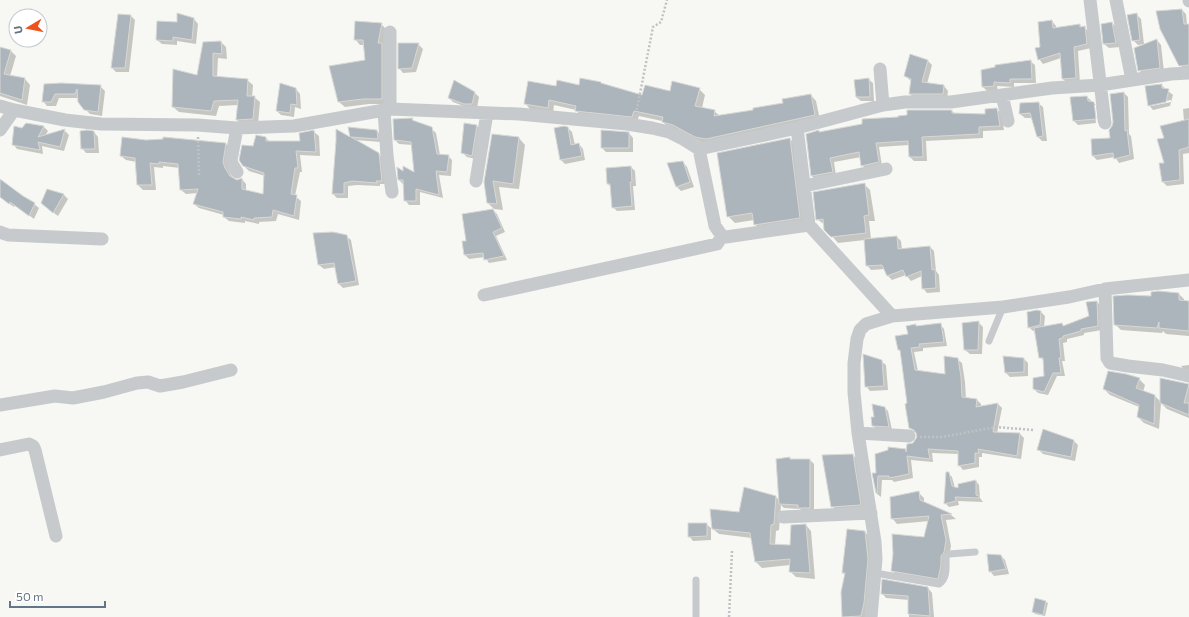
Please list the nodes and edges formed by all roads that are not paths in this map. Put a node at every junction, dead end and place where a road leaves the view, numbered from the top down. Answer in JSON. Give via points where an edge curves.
{"nodes":[{"id":1,"x":1090,"y":0,"type":"edge"},
{"id":2,"x":1116,"y":0,"type":"edge"},
{"id":3,"x":390,"y":32,"type":"dead end"},
{"id":4,"x":880,"y":69,"type":"dead end"},
{"id":5,"x":1189,"y":73,"type":"edge"},
{"id":6,"x":1132,"y":80,"type":"junction"},
{"id":7,"x":1100,"y":85,"type":"junction"},
{"id":8,"x":1002,"y":95,"type":"junction"},
{"id":9,"x":883,"y":105,"type":"junction"},
{"id":10,"x":0,"y":106,"type":"edge"},
{"id":11,"x":14,"y":110,"type":"junction"},
{"id":12,"x":387,"y":110,"type":"junction"},
{"id":13,"x":487,"y":113,"type":"junction"},
{"id":14,"x":1008,"y":121,"type":"dead end"},
{"id":15,"x":1105,"y":123,"type":"dead end"},
{"id":16,"x":237,"y":128,"type":"junction"},
{"id":17,"x":797,"y":128,"type":"junction"},
{"id":18,"x":0,"y":130,"type":"edge"},
{"id":19,"x":699,"y":149,"type":"junction"},
{"id":20,"x":886,"y":169,"type":"dead end"},
{"id":21,"x":237,"y":172,"type":"dead end"},
{"id":22,"x":476,"y":181,"type":"dead end"},
{"id":23,"x":804,"y":186,"type":"junction"},
{"id":24,"x":392,"y":192,"type":"dead end"},
{"id":25,"x":809,"y":225,"type":"junction"},
{"id":26,"x":0,"y":232,"type":"edge"},
{"id":27,"x":722,"y":236,"type":"junction"},
{"id":28,"x":102,"y":239,"type":"dead end"},
{"id":29,"x":1189,"y":280,"type":"edge"},
{"id":30,"x":1105,"y":289,"type":"junction"},
{"id":31,"x":484,"y":295,"type":"dead end"},
{"id":32,"x":1003,"y":307,"type":"junction"},
{"id":33,"x":892,"y":316,"type":"junction"},
{"id":34,"x":989,"y":341,"type":"dead end"},
{"id":35,"x":231,"y":370,"type":"dead end"},
{"id":36,"x":1189,"y":376,"type":"edge"},
{"id":37,"x":0,"y":405,"type":"edge"},
{"id":38,"x":858,"y":432,"type":"junction"},
{"id":39,"x":910,"y":436,"type":"road end"},
{"id":40,"x":0,"y":450,"type":"edge"},
{"id":41,"x":871,"y":513,"type":"junction"},
{"id":42,"x":783,"y":517,"type":"dead end"},
{"id":43,"x":56,"y":536,"type":"dead end"},
{"id":44,"x":975,"y":552,"type":"dead end"},
{"id":45,"x":875,"y":573,"type":"junction"},
{"id":46,"x":696,"y":580,"type":"dead end"},
{"id":47,"x":696,"y":617,"type":"edge"},
{"id":48,"x":871,"y":617,"type":"edge"}],
"edges":[{"from":1,"to":7,"type":"street"},
{"from":2,"to":6,"type":"street"},
{"from":3,"to":12,"type":"street"},
{"from":4,"to":9,"type":"street"},
{"from":5,"to":6,"type":"street"},
{"from":6,"to":7,"type":"street"},
{"from":7,"to":8,"type":"street"},
{"from":7,"to":15,"type":"street"},
{"from":8,"to":9,"type":"street","via":[[951,102],[905,102]]},
{"from":8,"to":14,"type":"street"},
{"from":9,"to":17,"type":"street"},
{"from":10,"to":11,"type":"street"},
{"from":11,"to":16,"type":"street","via":[[101,124]]},
{"from":11,"to":18,"type":"street"},
{"from":12,"to":13,"type":"street"},
{"from":12,"to":16,"type":"street","via":[[294,126]]},
{"from":12,"to":24,"type":"street","via":[[387,156]]},
{"from":13,"to":19,"type":"street","via":[[634,125],[669,132]]},
{"from":13,"to":22,"type":"street"},
{"from":16,"to":21,"type":"street","via":[[231,160]]},
{"from":17,"to":19,"type":"street"},
{"from":17,"to":23,"type":"street"},
{"from":19,"to":27,"type":"street","via":[[715,226]]},
{"from":20,"to":23,"type":"street"},
{"from":23,"to":25,"type":"street"},
{"from":25,"to":27,"type":"street"},
{"from":25,"to":33,"type":"street"},
{"from":26,"to":28,"type":"street","via":[[8,235]]},
{"from":27,"to":31,"type":"street","via":[[717,244]]},
{"from":29,"to":30,"type":"street"},
{"from":30,"to":32,"type":"street"},
{"from":30,"to":36,"type":"street","via":[[1107,358],[1110,363]]},
{"from":32,"to":33,"type":"street"},
{"from":32,"to":34,"type":"lane"},
{"from":33,"to":38,"type":"street","via":[[866,324],[860,330],[857,339],[854,378]]},
{"from":35,"to":37,"type":"street","via":[[160,386],[148,382],[137,383],[73,398],[55,396]]},
{"from":38,"to":39,"type":"street"},
{"from":38,"to":41,"type":"street"},
{"from":40,"to":43,"type":"street","via":[[29,444],[33,446]]},
{"from":41,"to":42,"type":"street"},
{"from":41,"to":45,"type":"street","via":[[875,542]]},
{"from":44,"to":45,"type":"lane","via":[[946,556],[945,576],[939,584]]},
{"from":45,"to":48,"type":"street"},
{"from":46,"to":47,"type":"lane"}]}
